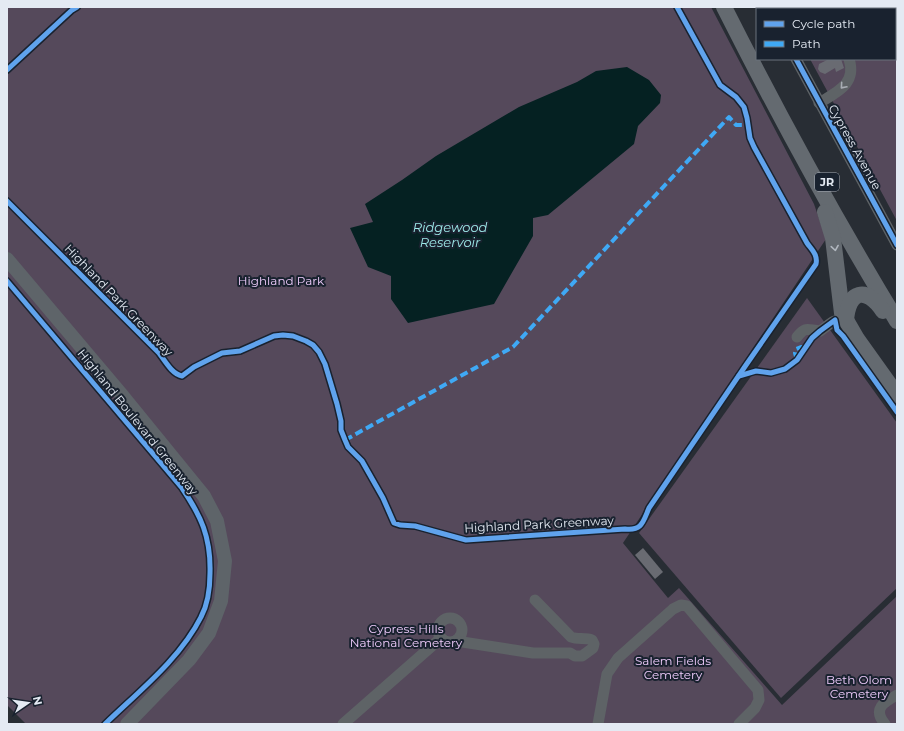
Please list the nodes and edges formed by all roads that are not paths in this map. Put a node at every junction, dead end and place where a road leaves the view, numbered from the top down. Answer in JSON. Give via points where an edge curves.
{"nodes":[{"id":1,"x":724,"y":7,"type":"edge"},
{"id":2,"x":735,"y":7,"type":"edge"},
{"id":3,"x":756,"y":47,"type":"edge"},
{"id":4,"x":763,"y":60,"type":"edge"},
{"id":5,"x":797,"y":60,"type":"edge"},
{"id":6,"x":849,"y":60,"type":"edge"},
{"id":7,"x":819,"y":103,"type":"junction"},
{"id":8,"x":796,"y":146,"type":"junction"},
{"id":9,"x":897,"y":245,"type":"edge"},
{"id":10,"x":7,"y":260,"type":"edge"},
{"id":11,"x":897,"y":302,"type":"edge"},
{"id":12,"x":846,"y":321,"type":"junction"},
{"id":13,"x":897,"y":321,"type":"edge"},
{"id":14,"x":897,"y":330,"type":"edge"},
{"id":15,"x":797,"y":337,"type":"dead end"},
{"id":16,"x":897,"y":395,"type":"edge"},
{"id":17,"x":535,"y":600,"type":"dead end"},
{"id":18,"x":441,"y":638,"type":"junction"},
{"id":19,"x":456,"y":641,"type":"junction"},
{"id":20,"x":897,"y":695,"type":"edge"},
{"id":21,"x":127,"y":724,"type":"edge"},
{"id":22,"x":343,"y":724,"type":"edge"},
{"id":23,"x":598,"y":724,"type":"edge"},
{"id":24,"x":739,"y":724,"type":"edge"},
{"id":25,"x":885,"y":724,"type":"edge"}],
"edges":[{"from":1,"to":8,"type":"highway","number":"JR"},
{"from":2,"to":3,"type":"highway"},
{"from":4,"to":11,"type":"highway","number":"JR","via":[[808,148]]},
{"from":5,"to":7,"type":"street","name":"Cypress Avenue"},
{"from":6,"to":7,"type":"street","one_way":true,"via":[[850,76],[847,83]]},
{"from":7,"to":9,"type":"street","name":"Cypress Avenue"},
{"from":8,"to":12,"type":"highway","one_way":true,"via":[[831,229],[841,306]]},
{"from":8,"to":13,"type":"highway","number":"JR"},
{"from":10,"to":21,"type":"main road","via":[[204,496],[217,521],[225,561],[221,601],[209,633],[189,660]]},
{"from":12,"to":14,"type":"highway","via":[[852,300],[866,295],[878,304]]},
{"from":12,"to":15,"type":"street","via":[[834,320],[820,330],[803,330]]},
{"from":12,"to":16,"type":"highway"},
{"from":17,"to":19,"type":"street","via":[[571,637],[588,638],[592,640],[593,648],[582,656],[575,656],[570,653],[533,653]]},
{"from":18,"to":19,"type":"street","via":[[448,642]]},
{"from":18,"to":19,"type":"street","via":[[438,630],[440,622],[451,617],[458,620],[463,627],[462,635]]},
{"from":18,"to":22,"type":"street"},
{"from":20,"to":25,"type":"street","via":[[881,706],[879,713]]},
{"from":23,"to":24,"type":"street","via":[[606,674],[615,660],[673,609],[682,605],[687,606],[758,690],[759,700],[755,708]]}]}
